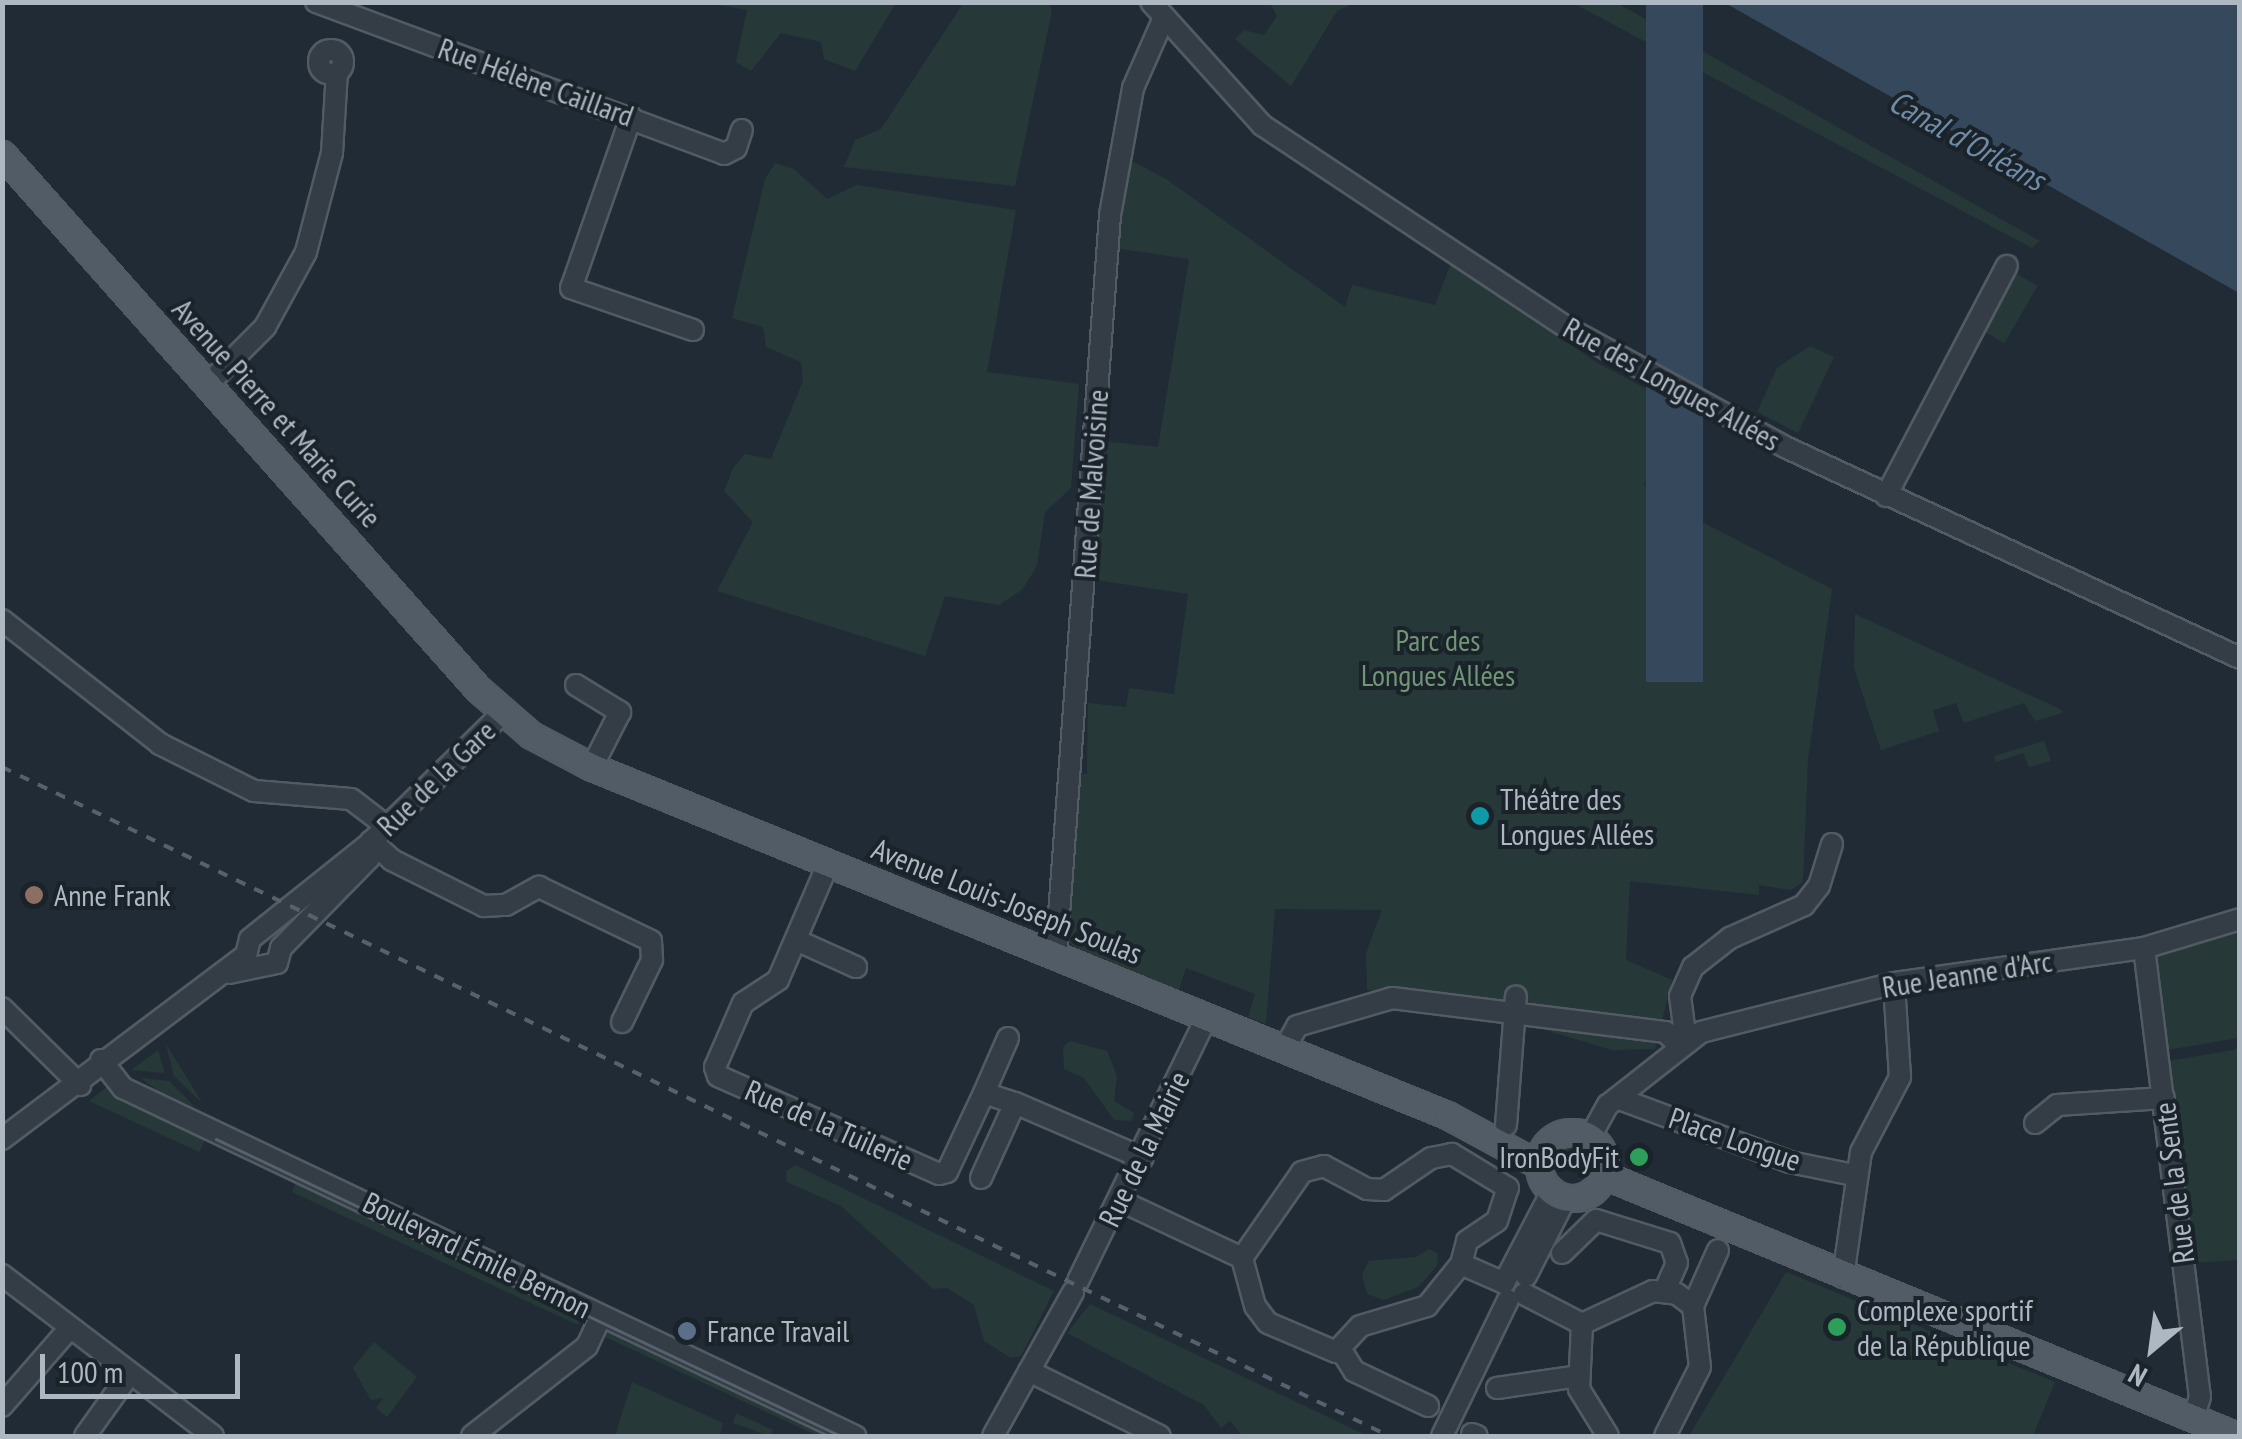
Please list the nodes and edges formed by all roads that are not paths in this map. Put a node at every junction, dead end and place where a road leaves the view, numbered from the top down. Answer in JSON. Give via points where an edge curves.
{"nodes":[{"id":1,"x":316,"y":2,"type":"edge"},
{"id":2,"x":355,"y":9,"type":"edge"},
{"id":3,"x":1157,"y":11,"type":"edge"},
{"id":4,"x":337,"y":72,"type":"dead end"},
{"id":5,"x":631,"y":117,"type":"junction"},
{"id":6,"x":742,"y":130,"type":"dead end"},
{"id":7,"x":2,"y":154,"type":"edge"},
{"id":8,"x":2007,"y":266,"type":"dead end"},
{"id":9,"x":693,"y":330,"type":"dead end"},
{"id":10,"x":208,"y":384,"type":"junction"},
{"id":11,"x":1886,"y":496,"type":"junction"},
{"id":12,"x":2,"y":620,"type":"edge"},
{"id":13,"x":2240,"y":658,"type":"edge"},
{"id":14,"x":576,"y":684,"type":"dead end"},
{"id":15,"x":504,"y":713,"type":"junction"},
{"id":16,"x":592,"y":766,"type":"junction"},
{"id":17,"x":375,"y":836,"type":"junction"},
{"id":18,"x":1832,"y":844,"type":"dead end"},
{"id":19,"x":828,"y":864,"type":"junction"},
{"id":20,"x":2240,"y":919,"type":"edge"},
{"id":21,"x":260,"y":933,"type":"junction"},
{"id":22,"x":796,"y":940,"type":"junction"},
{"id":23,"x":281,"y":948,"type":"junction"},
{"id":24,"x":2144,"y":948,"type":"junction"},
{"id":25,"x":1056,"y":956,"type":"junction"},
{"id":26,"x":249,"y":960,"type":"junction"},
{"id":27,"x":856,"y":967,"type":"dead end"},
{"id":28,"x":1894,"y":983,"type":"junction"},
{"id":29,"x":1516,"y":1003,"type":"junction"},
{"id":30,"x":2,"y":1008,"type":"edge"},
{"id":31,"x":1208,"y":1016,"type":"junction"},
{"id":32,"x":622,"y":1022,"type":"dead end"},
{"id":33,"x":1008,"y":1038,"type":"dead end"},
{"id":34,"x":1686,"y":1040,"type":"junction"},
{"id":35,"x":1285,"y":1048,"type":"junction"},
{"id":36,"x":103,"y":1063,"type":"junction"},
{"id":37,"x":78,"y":1082,"type":"junction"},
{"id":38,"x":984,"y":1093,"type":"junction"},
{"id":39,"x":1617,"y":1098,"type":"junction"},
{"id":40,"x":2164,"y":1098,"type":"junction"},
{"id":41,"x":1015,"y":1103,"type":"junction"},
{"id":42,"x":2035,"y":1123,"type":"dead end"},
{"id":43,"x":1500,"y":1130,"type":"junction"},
{"id":44,"x":1590,"y":1137,"type":"junction"},
{"id":45,"x":2,"y":1139,"type":"edge"},
{"id":46,"x":2,"y":1150,"type":"edge"},
{"id":47,"x":1542,"y":1156,"type":"junction"},
{"id":48,"x":1143,"y":1158,"type":"junction"},
{"id":49,"x":1854,"y":1175,"type":"junction"},
{"id":50,"x":982,"y":1178,"type":"dead end"},
{"id":51,"x":1599,"y":1182,"type":"junction"},
{"id":52,"x":1559,"y":1194,"type":"junction"},
{"id":53,"x":1121,"y":1201,"type":"junction"},
{"id":54,"x":1718,"y":1250,"type":"dead end"},
{"id":55,"x":1562,"y":1253,"type":"dead end"},
{"id":56,"x":1242,"y":1258,"type":"junction"},
{"id":57,"x":1462,"y":1264,"type":"junction"},
{"id":58,"x":2,"y":1275,"type":"edge"},
{"id":59,"x":1841,"y":1276,"type":"junction"},
{"id":60,"x":1514,"y":1288,"type":"junction"},
{"id":61,"x":1664,"y":1290,"type":"junction"},
{"id":62,"x":1692,"y":1306,"type":"junction"},
{"id":63,"x":601,"y":1316,"type":"junction"},
{"id":64,"x":1582,"y":1324,"type":"junction"},
{"id":65,"x":69,"y":1329,"type":"junction"},
{"id":66,"x":1341,"y":1350,"type":"junction"},
{"id":67,"x":1029,"y":1371,"type":"junction"},
{"id":68,"x":128,"y":1376,"type":"junction"},
{"id":69,"x":1578,"y":1376,"type":"junction"},
{"id":70,"x":1497,"y":1388,"type":"dead end"},
{"id":71,"x":2,"y":1406,"type":"edge"},
{"id":72,"x":1428,"y":1406,"type":"dead end"},
{"id":73,"x":2193,"y":1418,"type":"junction"},
{"id":74,"x":2230,"y":1435,"type":"edge"},
{"id":75,"x":86,"y":1436,"type":"edge"},
{"id":76,"x":213,"y":1436,"type":"edge"},
{"id":77,"x":472,"y":1436,"type":"edge"},
{"id":78,"x":855,"y":1436,"type":"edge"},
{"id":79,"x":992,"y":1436,"type":"edge"},
{"id":80,"x":1160,"y":1436,"type":"edge"},
{"id":81,"x":1442,"y":1436,"type":"edge"},
{"id":82,"x":1608,"y":1436,"type":"edge"},
{"id":83,"x":1665,"y":1436,"type":"edge"}],
"edges":[{"from":1,"to":2,"type":"street","name":"Rue Hélène Caillard"},
{"from":2,"to":5,"type":"street","name":"Rue Hélène Caillard"},
{"from":3,"to":11,"type":"street","name":"Rue des Longues Allées","via":[[1262,125],[1568,328]]},
{"from":3,"to":25,"type":"street","name":"Rue de Malvoisine","via":[[1133,88],[1110,215]]},
{"from":4,"to":10,"type":"street","via":[[332,153],[306,252],[265,328]]},
{"from":5,"to":6,"type":"street","name":"Rue Hélène Caillard","via":[[724,154],[736,148]]},
{"from":5,"to":9,"type":"street","via":[[571,288]]},
{"from":7,"to":10,"type":"main road","name":"Avenue Pierre et Marie Curie"},
{"from":8,"to":11,"type":"street"},
{"from":10,"to":15,"type":"main road","name":"Avenue Pierre et Marie Curie"},
{"from":11,"to":13,"type":"street","name":"Rue des Longues Allées"},
{"from":12,"to":17,"type":"street","via":[[160,744],[254,791],[351,799]]},
{"from":14,"to":16,"type":"street","via":[[620,712]]},
{"from":15,"to":16,"type":"main road","name":"Avenue Louis-Joseph Soulas"},
{"from":15,"to":17,"type":"street","name":"Rue de la Gare"},
{"from":16,"to":19,"type":"main road","name":"Avenue Louis-Joseph Soulas"},
{"from":17,"to":21,"type":"street","name":"Rue de la Gare"},
{"from":17,"to":23,"type":"street","name":"Rue de la Gare","via":[[368,858],[337,896]]},
{"from":17,"to":32,"type":"street","via":[[392,860],[484,906],[506,905],[539,887],[651,942],[652,960]]},
{"from":18,"to":34,"type":"street","via":[[1819,886],[1804,905],[1730,938],[1692,968],[1680,996]]},
{"from":19,"to":22,"type":"street","name":"Rue de la Tuilerie"},
{"from":19,"to":25,"type":"main road","name":"Avenue Louis-Joseph Soulas"},
{"from":20,"to":24,"type":"street","name":"Rue Jeanne d'Arc"},
{"from":21,"to":23,"type":"street"},
{"from":21,"to":26,"type":"street","name":"Rue de la Gare","via":[[247,943]]},
{"from":22,"to":27,"type":"street"},
{"from":22,"to":38,"type":"street","name":"Rue de la Tuilerie","via":[[778,980],[743,1003],[715,1067],[718,1076],[939,1174],[946,1172]]},
{"from":23,"to":26,"type":"street","name":"Rue de la Gare","via":[[272,967]]},
{"from":24,"to":28,"type":"street","name":"Rue Jeanne d'Arc"},
{"from":24,"to":40,"type":"street","name":"Rue de la Sente"},
{"from":25,"to":31,"type":"main road","name":"Avenue Louis-Joseph Soulas"},
{"from":26,"to":36,"type":"street","name":"Rue de la Gare"},
{"from":28,"to":34,"type":"street","name":"Rue Jeanne d'Arc"},
{"from":28,"to":49,"type":"street","via":[[1900,1078]]},
{"from":29,"to":34,"type":"street"},
{"from":29,"to":35,"type":"street","via":[[1376,999],[1297,1026]]},
{"from":29,"to":43,"type":"street"},
{"from":30,"to":37,"type":"street"},
{"from":31,"to":35,"type":"main road","name":"Avenue Louis-Joseph Soulas"},
{"from":31,"to":48,"type":"street","name":"Rue de la Mairie"},
{"from":33,"to":38,"type":"street"},
{"from":34,"to":39,"type":"street"},
{"from":35,"to":43,"type":"main road","name":"Avenue Louis-Joseph Soulas"},
{"from":36,"to":37,"type":"street","name":"Rue de la Gare"},
{"from":36,"to":63,"type":"street","name":"Boulevard Émile Bernon","via":[[123,1088]]},
{"from":37,"to":45,"type":"street","name":"Rue de la Gare"},
{"from":37,"to":46,"type":"street","name":"Rue de la Gare"},
{"from":38,"to":41,"type":"street"},
{"from":39,"to":44,"type":"street"},
{"from":39,"to":49,"type":"street","name":"Place Longue","via":[[1790,1162]]},
{"from":40,"to":42,"type":"street","via":[[2058,1106]]},
{"from":40,"to":73,"type":"street","name":"Rue de la Sente","via":[[2200,1397]]},
{"from":41,"to":48,"type":"street"},
{"from":41,"to":50,"type":"street"},
{"from":43,"to":47,"type":"main road"},
{"from":44,"to":47,"type":"main road","via":[[1564,1132]]},
{"from":44,"to":51,"type":"main road","via":[[1604,1156]]},
{"from":47,"to":52,"type":"main road"},
{"from":48,"to":53,"type":"street","name":"Rue de la Mairie"},
{"from":49,"to":59,"type":"street","via":[[1853,1240]]},
{"from":51,"to":52,"type":"main road"},
{"from":51,"to":59,"type":"main road"},
{"from":52,"to":60,"type":"street"},
{"from":53,"to":56,"type":"street"},
{"from":53,"to":67,"type":"street","name":"Rue de la Mairie"},
{"from":54,"to":62,"type":"street"},
{"from":55,"to":61,"type":"street","via":[[1596,1220],[1654,1237],[1675,1249],[1677,1263]]},
{"from":56,"to":57,"type":"street","via":[[1302,1172],[1324,1166],[1384,1190],[1431,1158],[1452,1154],[1508,1188],[1497,1221],[1467,1241]]},
{"from":56,"to":66,"type":"street","via":[[1255,1306],[1268,1323]]},
{"from":57,"to":60,"type":"street"},
{"from":57,"to":66,"type":"street","via":[[1427,1306],[1360,1326]]},
{"from":58,"to":65,"type":"street"},
{"from":59,"to":73,"type":"main road"},
{"from":60,"to":64,"type":"street"},
{"from":60,"to":81,"type":"street"},
{"from":61,"to":62,"type":"street"},
{"from":61,"to":64,"type":"street"},
{"from":62,"to":83,"type":"street","via":[[1700,1367]]},
{"from":63,"to":77,"type":"street","via":[[587,1346]]},
{"from":63,"to":78,"type":"street","name":"Boulevard Émile Bernon"},
{"from":64,"to":69,"type":"street"},
{"from":65,"to":68,"type":"street"},
{"from":65,"to":71,"type":"street"},
{"from":66,"to":72,"type":"street","via":[[1354,1371]]},
{"from":67,"to":79,"type":"street","name":"Rue de la Mairie"},
{"from":67,"to":80,"type":"street"},
{"from":68,"to":75,"type":"street"},
{"from":68,"to":76,"type":"street"},
{"from":69,"to":70,"type":"street"},
{"from":69,"to":82,"type":"street","via":[[1583,1402]]},
{"from":73,"to":74,"type":"main road"}]}
